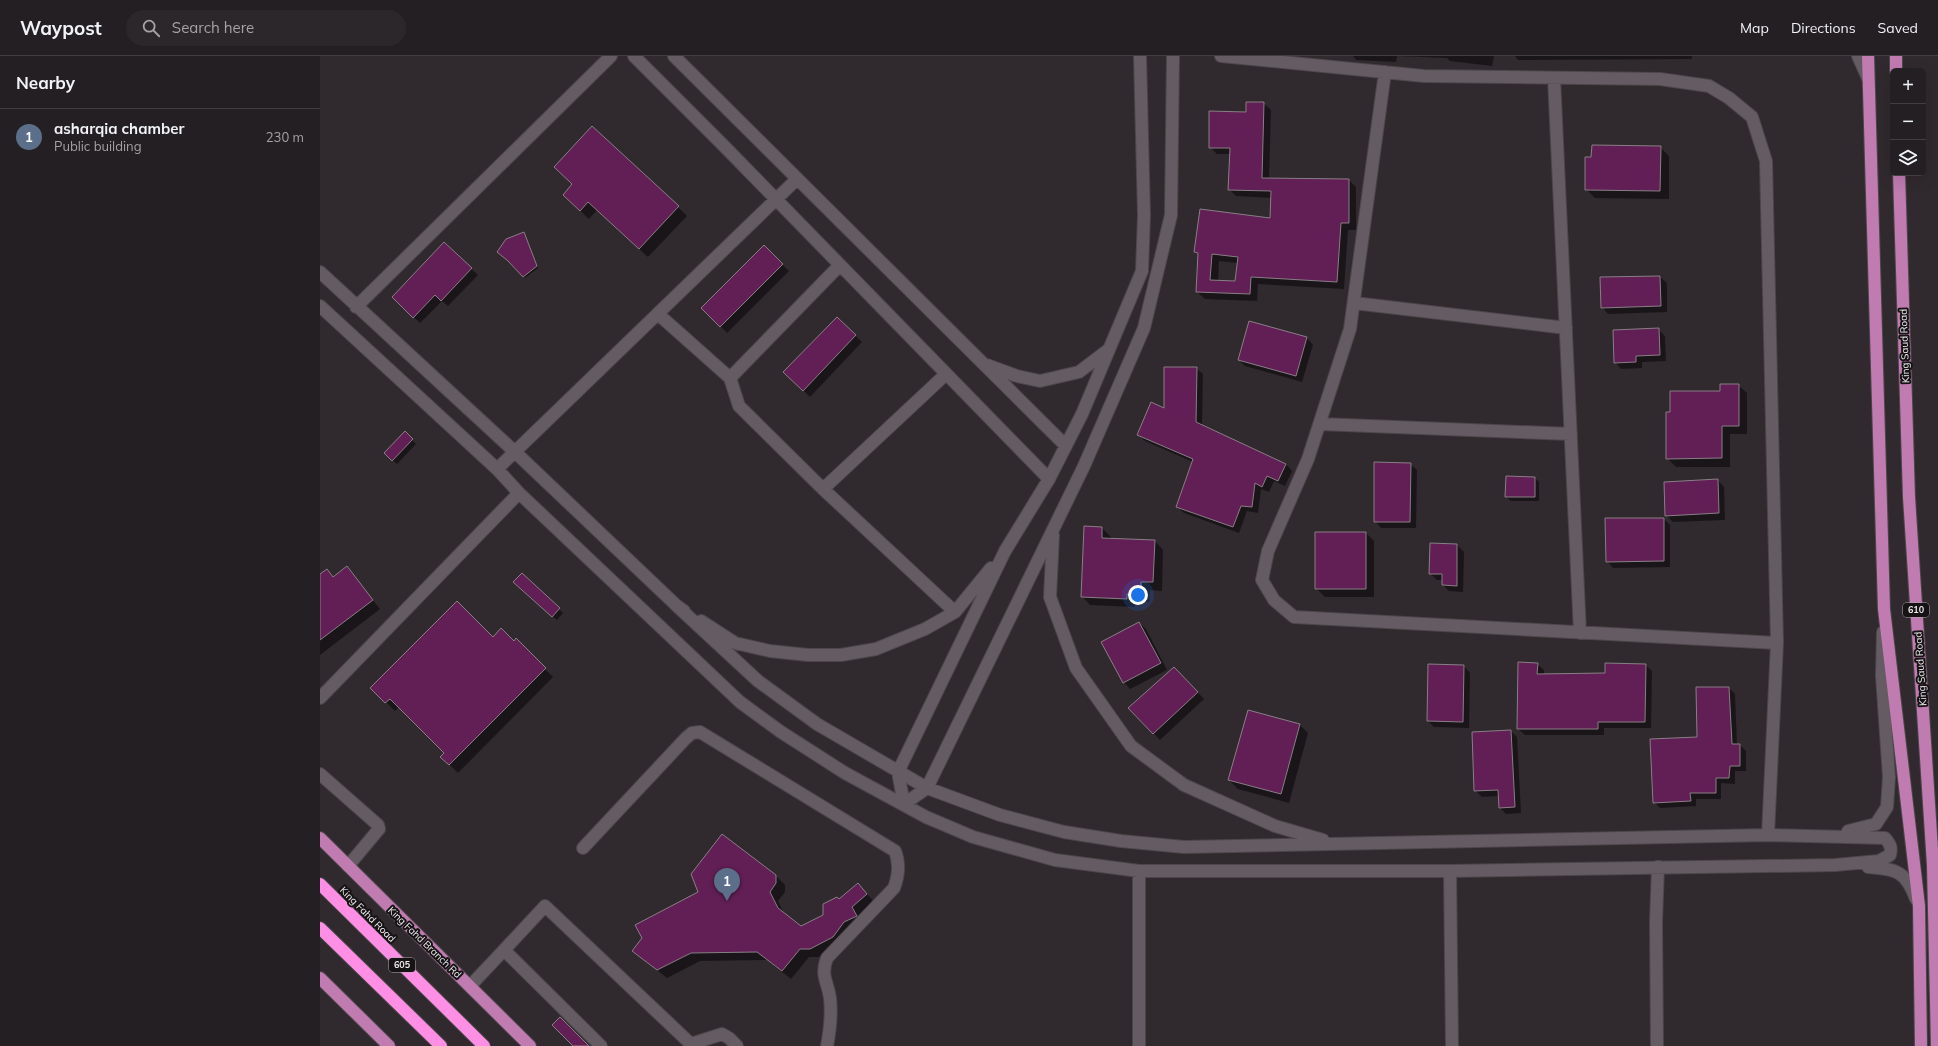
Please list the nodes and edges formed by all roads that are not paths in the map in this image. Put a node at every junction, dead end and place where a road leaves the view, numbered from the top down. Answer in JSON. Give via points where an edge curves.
{"nodes":[{"id":1,"x":610,"y":56,"type":"edge"},
{"id":2,"x":634,"y":56,"type":"edge"},
{"id":3,"x":674,"y":56,"type":"edge"},
{"id":4,"x":1140,"y":56,"type":"edge"},
{"id":5,"x":1173,"y":56,"type":"edge"},
{"id":6,"x":1222,"y":56,"type":"edge"},
{"id":7,"x":1858,"y":56,"type":"edge"},
{"id":8,"x":1868,"y":56,"type":"edge"},
{"id":9,"x":1896,"y":56,"type":"edge"},
{"id":10,"x":1896,"y":68,"type":"edge"},
{"id":11,"x":1385,"y":72,"type":"junction"},
{"id":12,"x":1554,"y":78,"type":"junction"},
{"id":13,"x":1868,"y":78,"type":"junction"},
{"id":14,"x":1899,"y":176,"type":"edge"},
{"id":15,"x":797,"y":178,"type":"junction"},
{"id":16,"x":776,"y":199,"type":"junction"},
{"id":17,"x":840,"y":265,"type":"junction"},
{"id":18,"x":320,"y":272,"type":"edge"},
{"id":19,"x":1354,"y":303,"type":"junction"},
{"id":20,"x":320,"y":306,"type":"edge"},
{"id":21,"x":356,"y":307,"type":"junction"},
{"id":22,"x":658,"y":314,"type":"junction"},
{"id":23,"x":1566,"y":328,"type":"junction"},
{"id":24,"x":1109,"y":349,"type":"junction"},
{"id":25,"x":983,"y":363,"type":"junction"},
{"id":26,"x":946,"y":374,"type":"junction"},
{"id":27,"x":730,"y":378,"type":"junction"},
{"id":28,"x":1320,"y":424,"type":"junction"},
{"id":29,"x":1571,"y":434,"type":"junction"},
{"id":30,"x":1066,"y":446,"type":"junction"},
{"id":31,"x":515,"y":452,"type":"junction"},
{"id":32,"x":497,"y":469,"type":"junction"},
{"id":33,"x":1049,"y":479,"type":"junction"},
{"id":34,"x":823,"y":489,"type":"junction"},
{"id":35,"x":519,"y":493,"type":"junction"},
{"id":36,"x":1053,"y":530,"type":"junction"},
{"id":37,"x":1005,"y":551,"type":"junction"},
{"id":38,"x":677,"y":606,"type":"junction"},
{"id":39,"x":1884,"y":609,"type":"junction"},
{"id":40,"x":956,"y":612,"type":"junction"},
{"id":41,"x":1580,"y":633,"type":"junction"},
{"id":42,"x":1777,"y":643,"type":"junction"},
{"id":43,"x":320,"y":698,"type":"edge"},
{"id":44,"x":898,"y":772,"type":"junction"},
{"id":45,"x":320,"y":774,"type":"edge"},
{"id":46,"x":926,"y":788,"type":"junction"},
{"id":47,"x":904,"y":804,"type":"junction"},
{"id":48,"x":1768,"y":835,"type":"junction"},
{"id":49,"x":1832,"y":835,"type":"junction"},
{"id":50,"x":320,"y":838,"type":"edge"},
{"id":51,"x":1336,"y":844,"type":"junction"},
{"id":52,"x":583,"y":848,"type":"dead end"},
{"id":53,"x":1835,"y":865,"type":"junction"},
{"id":54,"x":348,"y":866,"type":"junction"},
{"id":55,"x":1658,"y":867,"type":"junction"},
{"id":56,"x":1139,"y":871,"type":"junction"},
{"id":57,"x":1450,"y":871,"type":"junction"},
{"id":58,"x":320,"y":884,"type":"edge"},
{"id":59,"x":1919,"y":906,"type":"junction"},
{"id":60,"x":320,"y":928,"type":"edge"},
{"id":61,"x":504,"y":950,"type":"junction"},
{"id":62,"x":320,"y":978,"type":"edge"},
{"id":63,"x":470,"y":986,"type":"junction"},
{"id":64,"x":1922,"y":1044,"type":"edge"},
{"id":65,"x":387,"y":1045,"type":"edge"},
{"id":66,"x":692,"y":1045,"type":"edge"},
{"id":67,"x":440,"y":1046,"type":"edge"},
{"id":68,"x":484,"y":1046,"type":"edge"},
{"id":69,"x":530,"y":1046,"type":"edge"},
{"id":70,"x":601,"y":1046,"type":"edge"},
{"id":71,"x":737,"y":1046,"type":"edge"},
{"id":72,"x":827,"y":1046,"type":"edge"},
{"id":73,"x":1139,"y":1046,"type":"edge"},
{"id":74,"x":1452,"y":1046,"type":"edge"},
{"id":75,"x":1657,"y":1046,"type":"edge"},
{"id":76,"x":1937,"y":1046,"type":"edge"}],
"edges":[{"from":1,"to":21,"type":"street"},
{"from":2,"to":16,"type":"street"},
{"from":3,"to":15,"type":"street"},
{"from":4,"to":24,"type":"street","via":[[1144,215],[1142,271]]},
{"from":5,"to":36,"type":"street","via":[[1171,215],[1144,328]]},
{"from":6,"to":11,"type":"street"},
{"from":7,"to":13,"type":"street"},
{"from":8,"to":13,"type":"main road"},
{"from":9,"to":10,"type":"main road"},
{"from":11,"to":12,"type":"street","via":[[1424,76]]},
{"from":11,"to":19,"type":"street"},
{"from":12,"to":23,"type":"street"},
{"from":12,"to":42,"type":"street","via":[[1660,79],[1709,86],[1752,117],[1766,161]]},
{"from":13,"to":39,"type":"main road"},
{"from":14,"to":76,"type":"main road","name":"King Saud Road","number":"610","via":[[1909,497],[1933,865]]},
{"from":15,"to":16,"type":"street"},
{"from":15,"to":25,"type":"street"},
{"from":16,"to":17,"type":"street"},
{"from":16,"to":22,"type":"street"},
{"from":17,"to":26,"type":"street"},
{"from":17,"to":27,"type":"street"},
{"from":18,"to":21,"type":"street"},
{"from":19,"to":23,"type":"street"},
{"from":19,"to":28,"type":"street","via":[[1350,329]]},
{"from":20,"to":32,"type":"street"},
{"from":21,"to":31,"type":"street"},
{"from":22,"to":27,"type":"street"},
{"from":22,"to":31,"type":"street"},
{"from":23,"to":29,"type":"street"},
{"from":24,"to":25,"type":"street","via":[[1079,372],[1040,381],[1017,376]]},
{"from":24,"to":30,"type":"street"},
{"from":25,"to":30,"type":"street"},
{"from":26,"to":33,"type":"street"},
{"from":26,"to":34,"type":"street"},
{"from":27,"to":34,"type":"street","via":[[739,406]]},
{"from":28,"to":29,"type":"street"},
{"from":28,"to":41,"type":"street","via":[[1308,459],[1268,551],[1262,580],[1274,600],[1294,617]]},
{"from":29,"to":41,"type":"street"},
{"from":30,"to":33,"type":"street"},
{"from":31,"to":32,"type":"street"},
{"from":31,"to":38,"type":"street"},
{"from":32,"to":35,"type":"street"},
{"from":33,"to":37,"type":"street"},
{"from":34,"to":40,"type":"street"},
{"from":35,"to":43,"type":"street"},
{"from":35,"to":47,"type":"street","via":[[740,702],[845,773]]},
{"from":36,"to":46,"type":"street"},
{"from":36,"to":51,"type":"street","via":[[1050,597],[1076,668],[1131,746],[1184,785],[1276,826]]},
{"from":37,"to":40,"type":"street"},
{"from":37,"to":44,"type":"street"},
{"from":38,"to":40,"type":"street","via":[[735,643],[770,651],[808,655],[841,655],[876,649],[925,629]]},
{"from":38,"to":44,"type":"street","via":[[758,681],[817,724]]},
{"from":39,"to":49,"type":"street","via":[[1882,676],[1889,777],[1887,807],[1876,824]]},
{"from":39,"to":59,"type":"main road"},
{"from":41,"to":42,"type":"street"},
{"from":42,"to":48,"type":"street"},
{"from":44,"to":46,"type":"street"},
{"from":44,"to":47,"type":"street"},
{"from":45,"to":54,"type":"street","via":[[378,825],[379,829]]},
{"from":46,"to":47,"type":"street"},
{"from":46,"to":51,"type":"street","via":[[1000,815],[1064,832],[1121,841],[1184,847]]},
{"from":47,"to":56,"type":"street","via":[[926,817],[980,839],[1055,860]]},
{"from":48,"to":49,"type":"street"},
{"from":48,"to":51,"type":"street"},
{"from":49,"to":53,"type":"street","via":[[1885,838],[1892,850],[1890,855],[1879,861]]},
{"from":50,"to":54,"type":"main road","name":"King Fahd Branch Rd"},
{"from":52,"to":72,"type":"street","via":[[686,738],[692,733],[700,732],[895,851],[899,860],[899,876],[894,888],[827,958],[823,969],[830,997],[831,1024]]},
{"from":53,"to":55,"type":"street"},
{"from":53,"to":59,"type":"street","via":[[1888,868],[1904,876],[1911,884]]},
{"from":54,"to":63,"type":"main road","name":"King Fahd Branch Rd"},
{"from":55,"to":57,"type":"street"},
{"from":55,"to":75,"type":"street"},
{"from":56,"to":57,"type":"street"},
{"from":56,"to":73,"type":"street"},
{"from":57,"to":74,"type":"street"},
{"from":58,"to":68,"type":"highway","name":"King Fahd Road","number":"605"},
{"from":59,"to":64,"type":"main road"},
{"from":60,"to":67,"type":"highway"},
{"from":61,"to":63,"type":"street"},
{"from":61,"to":66,"type":"street","via":[[545,906]]},
{"from":61,"to":70,"type":"street"},
{"from":62,"to":65,"type":"main road"},
{"from":63,"to":69,"type":"main road","name":"King Fahd Branch Rd"},
{"from":66,"to":71,"type":"street","via":[[722,1034]]}]}
